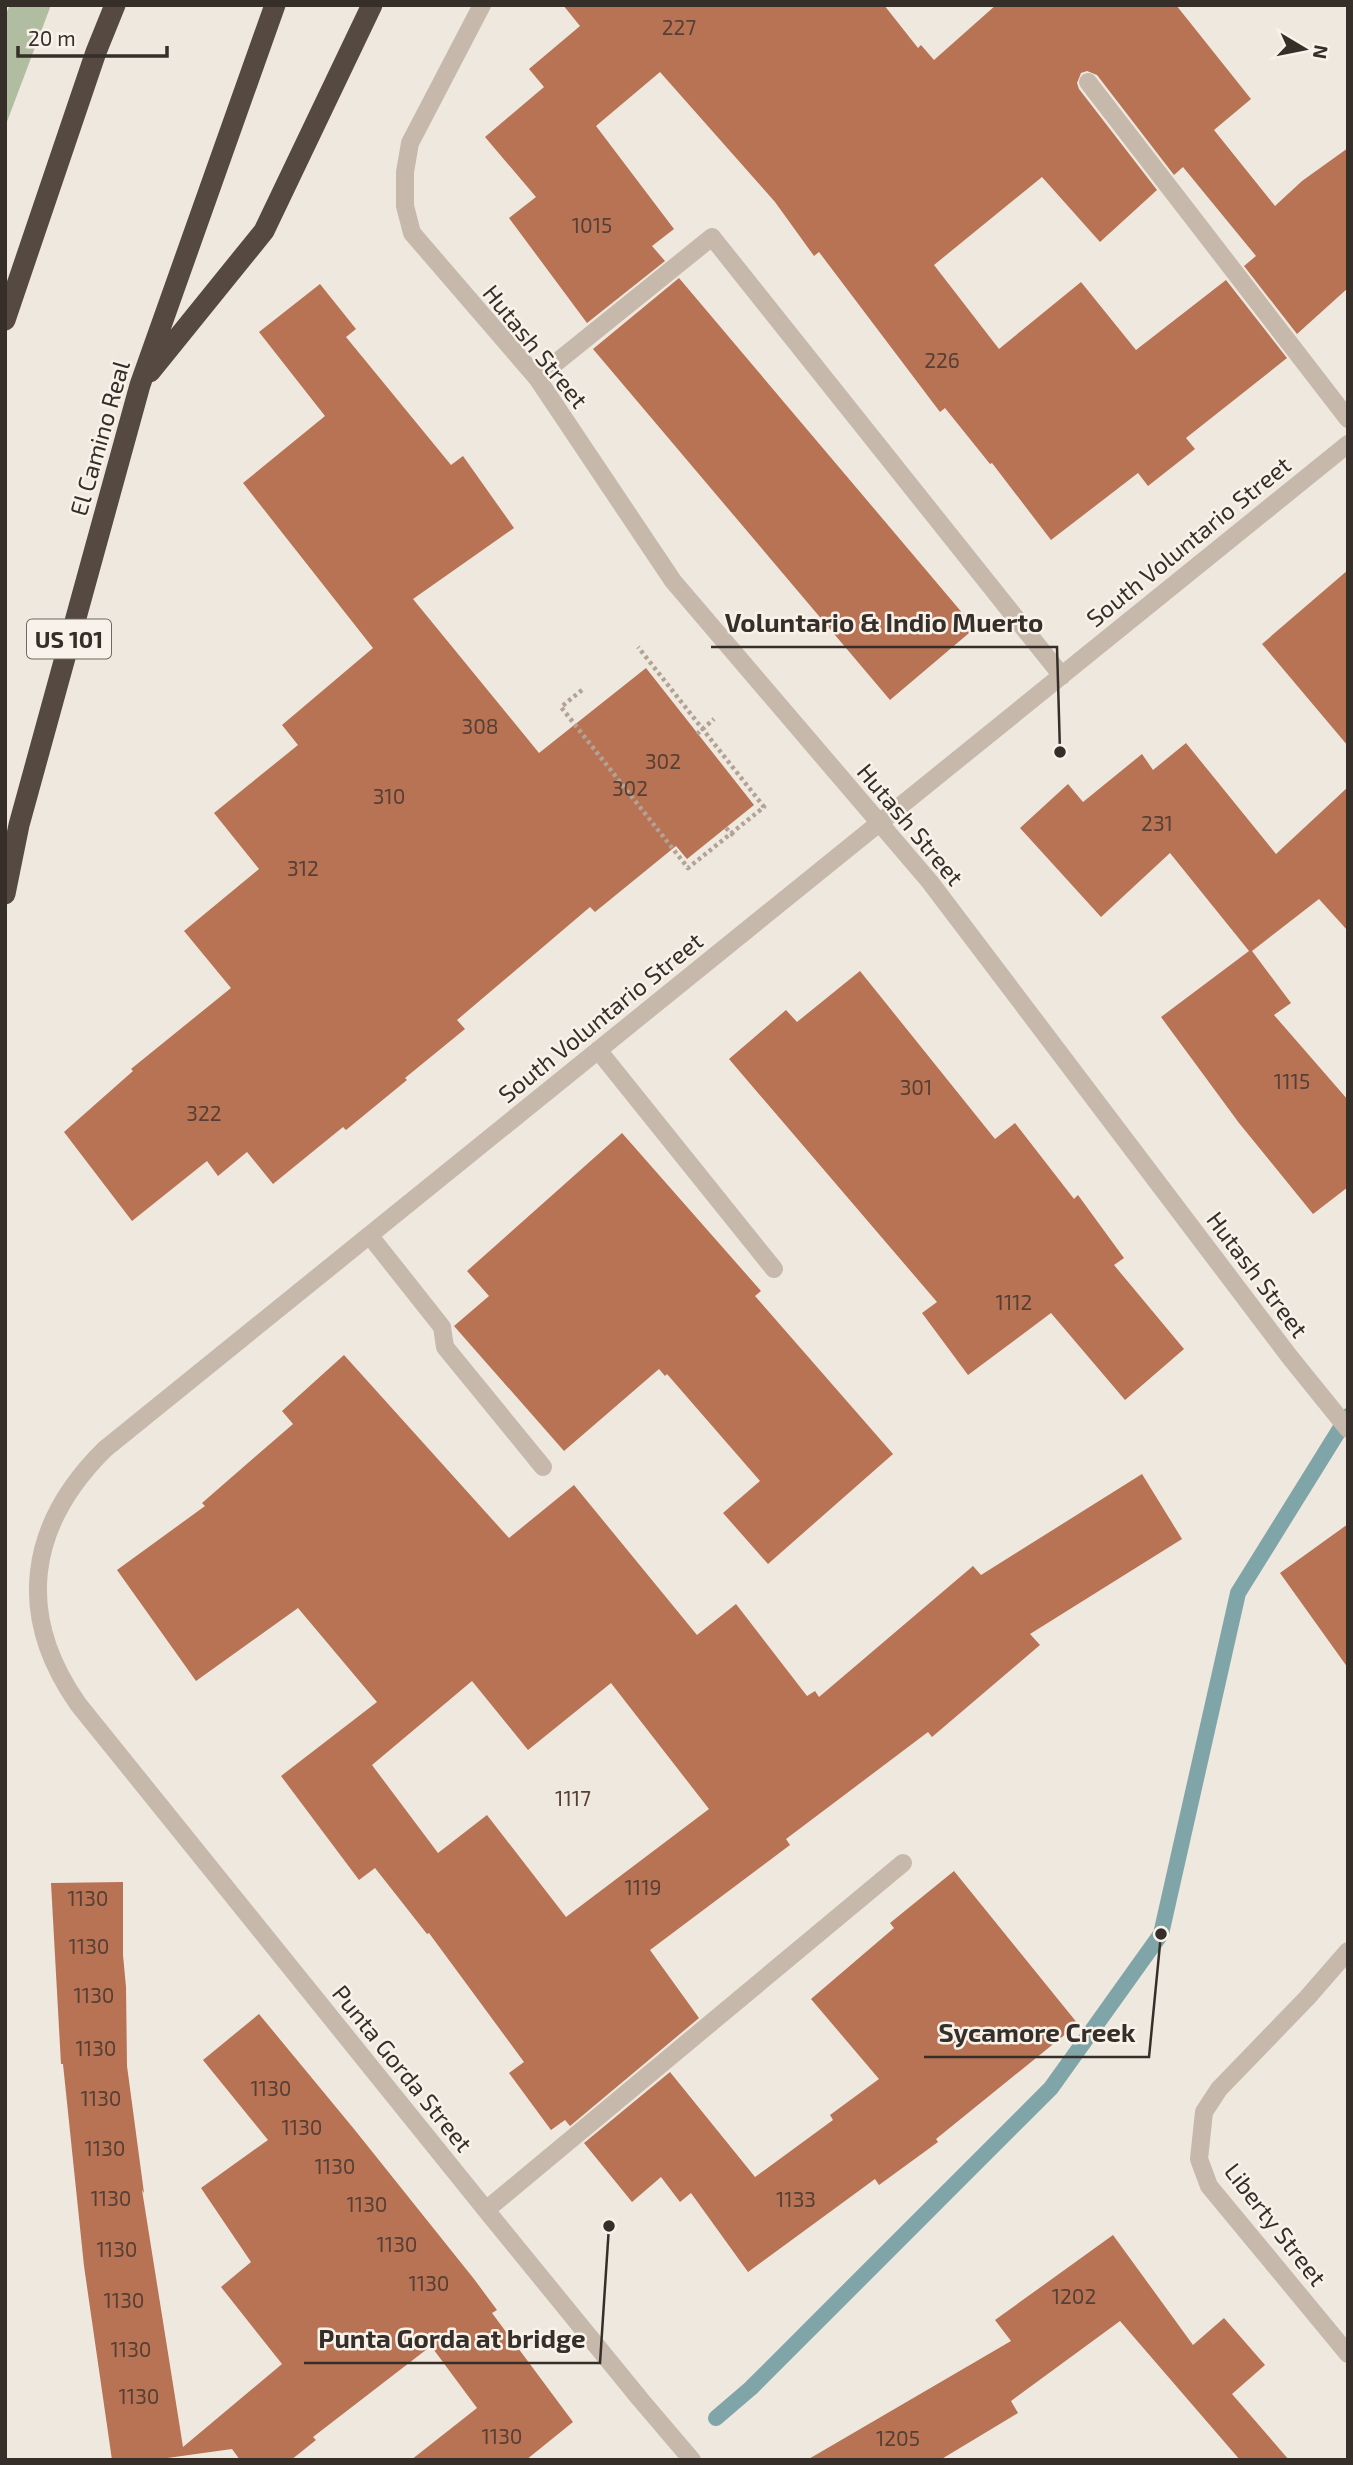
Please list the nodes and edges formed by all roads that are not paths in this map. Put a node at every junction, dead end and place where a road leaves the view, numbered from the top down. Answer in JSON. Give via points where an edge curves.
{"nodes":[{"id":1,"x":115,"y":5,"type":"edge"},
{"id":2,"x":275,"y":5,"type":"edge"},
{"id":3,"x":372,"y":5,"type":"edge"},
{"id":4,"x":482,"y":5,"type":"edge"},
{"id":5,"x":1088,"y":82,"type":"dead end"},
{"id":6,"x":5,"y":320,"type":"edge"},
{"id":7,"x":537,"y":377,"type":"junction"},
{"id":8,"x":140,"y":385,"type":"junction"},
{"id":9,"x":1348,"y":419,"type":"edge"},
{"id":10,"x":1348,"y":444,"type":"edge"},
{"id":11,"x":1062,"y":676,"type":"junction"},
{"id":12,"x":878,"y":822,"type":"junction"},
{"id":13,"x":5,"y":894,"type":"edge"},
{"id":14,"x":598,"y":1050,"type":"junction"},
{"id":15,"x":370,"y":1236,"type":"junction"},
{"id":16,"x":774,"y":1269,"type":"dead end"},
{"id":17,"x":1348,"y":1429,"type":"edge"},
{"id":18,"x":543,"y":1467,"type":"dead end"},
{"id":19,"x":78,"y":1704,"type":"joint"},
{"id":20,"x":902,"y":1863,"type":"dead end"},
{"id":21,"x":1348,"y":1951,"type":"edge"},
{"id":22,"x":486,"y":2210,"type":"junction"},
{"id":23,"x":1348,"y":2354,"type":"edge"},
{"id":24,"x":692,"y":2460,"type":"edge"}],
"edges":[{"from":1,"to":6,"type":"highway"},
{"from":2,"to":8,"type":"highway","name":"El Camino Real","number":"US 101"},
{"from":3,"to":8,"type":"highway","via":[[264,231]]},
{"from":4,"to":7,"type":"street","name":"Hutash Street","via":[[410,144],[405,206],[412,233]]},
{"from":5,"to":9,"type":"street"},
{"from":7,"to":11,"type":"street","via":[[712,237]]},
{"from":7,"to":12,"type":"street","name":"Hutash Street","via":[[673,581]]},
{"from":8,"to":13,"type":"highway","name":"El Camino Real","number":"US 101","via":[[26,799]]},
{"from":10,"to":11,"type":"street","name":"South Voluntario Street"},
{"from":11,"to":12,"type":"street","name":"South Voluntario Street"},
{"from":12,"to":14,"type":"street","name":"South Voluntario Street"},
{"from":12,"to":17,"type":"street","name":"Hutash Street","via":[[930,882]]},
{"from":14,"to":15,"type":"street","name":"South Voluntario Street"},
{"from":14,"to":16,"type":"street"},
{"from":15,"to":18,"type":"street","via":[[442,1327],[445,1347]]},
{"from":15,"to":19,"type":"street","name":"South Voluntario Street","via":[[105,1449],[67,1492],[44,1544],[38,1600],[50,1656]]},
{"from":19,"to":22,"type":"street","name":"Punta Gorda Street"},
{"from":20,"to":22,"type":"street"},
{"from":21,"to":23,"type":"street","name":"Liberty Street","via":[[1219,2089],[1204,2112],[1199,2159],[1209,2186]]},
{"from":22,"to":24,"type":"street","name":"Punta Gorda Street"}]}
